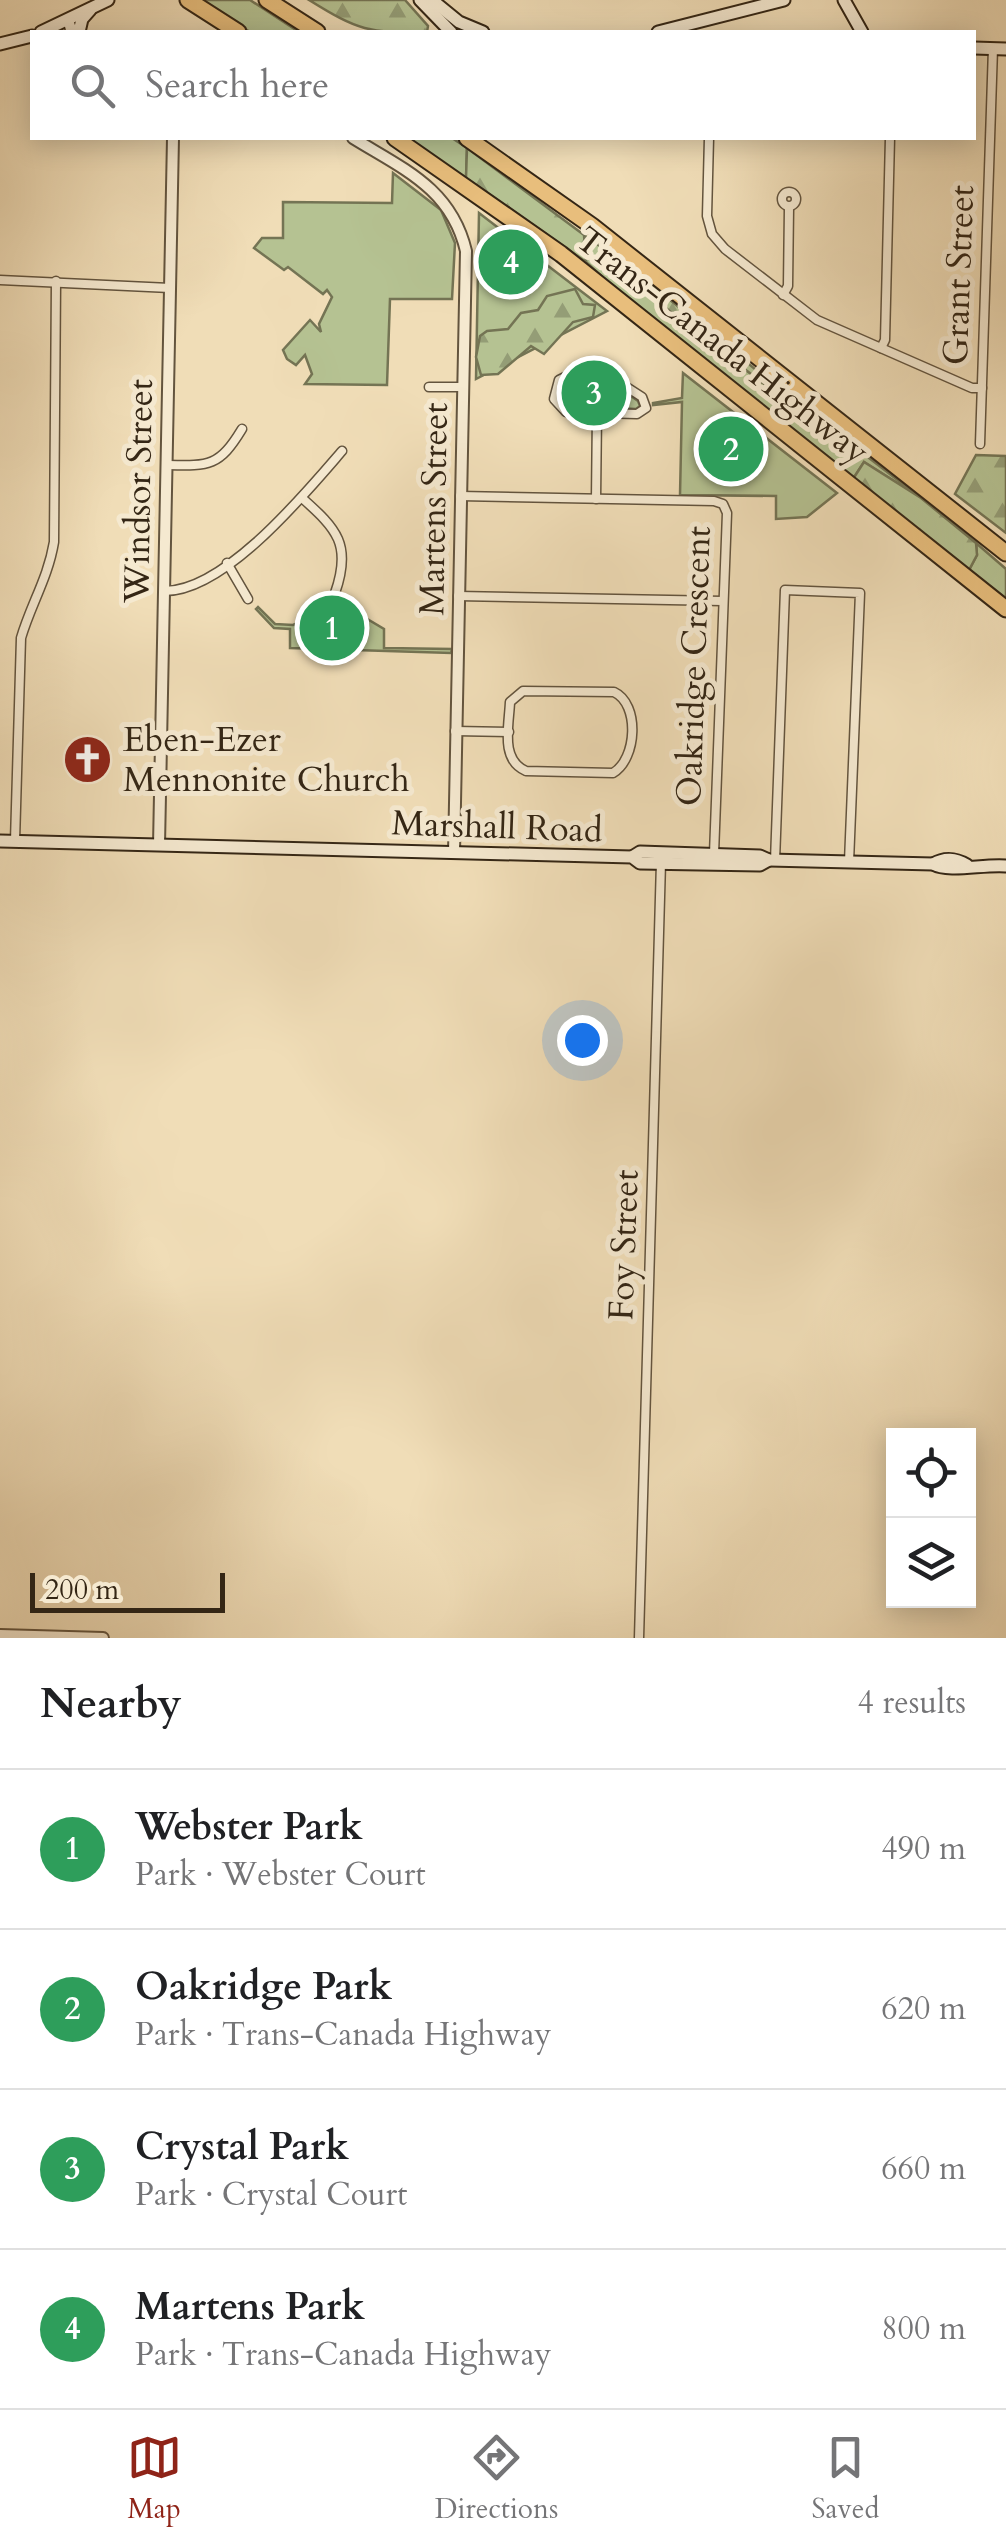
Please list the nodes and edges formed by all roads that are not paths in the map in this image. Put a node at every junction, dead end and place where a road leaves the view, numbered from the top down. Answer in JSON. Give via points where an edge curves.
{"nodes":[{"id":1,"x":108,"y":0,"type":"edge"},
{"id":2,"x":188,"y":0,"type":"edge"},
{"id":3,"x":267,"y":0,"type":"edge"},
{"id":4,"x":420,"y":0,"type":"edge"},
{"id":5,"x":432,"y":0,"type":"edge"},
{"id":6,"x":784,"y":0,"type":"edge"},
{"id":7,"x":844,"y":0,"type":"edge"},
{"id":8,"x":73,"y":28,"type":"edge"},
{"id":9,"x":235,"y":30,"type":"edge"},
{"id":10,"x":314,"y":30,"type":"edge"},
{"id":11,"x":449,"y":30,"type":"edge"},
{"id":12,"x":478,"y":30,"type":"edge"},
{"id":13,"x":666,"y":30,"type":"edge"},
{"id":14,"x":858,"y":30,"type":"edge"},
{"id":15,"x":30,"y":37,"type":"edge"},
{"id":16,"x":2,"y":44,"type":"edge"},
{"id":17,"x":30,"y":48,"type":"edge"},
{"id":18,"x":999,"y":48,"type":"edge"},
{"id":19,"x":173,"y":140,"type":"edge"},
{"id":20,"x":356,"y":140,"type":"edge"},
{"id":21,"x":398,"y":140,"type":"edge"},
{"id":22,"x":470,"y":140,"type":"edge"},
{"id":23,"x":708,"y":140,"type":"edge"},
{"id":24,"x":890,"y":140,"type":"edge"},
{"id":25,"x":789,"y":208,"type":"dead end"},
{"id":26,"x":0,"y":280,"type":"edge"},
{"id":27,"x":56,"y":281,"type":"junction"},
{"id":28,"x":170,"y":288,"type":"junction"},
{"id":29,"x":783,"y":295,"type":"junction"},
{"id":30,"x":881,"y":348,"type":"junction"},
{"id":31,"x":429,"y":386,"type":"dead end"},
{"id":32,"x":462,"y":387,"type":"junction"},
{"id":33,"x":982,"y":388,"type":"junction"},
{"id":34,"x":597,"y":413,"type":"junction"},
{"id":35,"x":242,"y":429,"type":"dead end"},
{"id":36,"x":980,"y":444,"type":"dead end"},
{"id":37,"x":342,"y":451,"type":"dead end"},
{"id":38,"x":166,"y":465,"type":"junction"},
{"id":39,"x":460,"y":496,"type":"junction"},
{"id":40,"x":302,"y":498,"type":"junction"},
{"id":41,"x":596,"y":499,"type":"junction"},
{"id":42,"x":1006,"y":553,"type":"edge"},
{"id":43,"x":226,"y":563,"type":"junction"},
{"id":44,"x":164,"y":591,"type":"junction"},
{"id":45,"x":335,"y":593,"type":"dead end"},
{"id":46,"x":458,"y":596,"type":"junction"},
{"id":47,"x":248,"y":599,"type":"dead end"},
{"id":48,"x":724,"y":600,"type":"junction"},
{"id":49,"x":1006,"y":609,"type":"edge"},
{"id":50,"x":455,"y":731,"type":"junction"},
{"id":51,"x":509,"y":732,"type":"junction"},
{"id":52,"x":0,"y":841,"type":"edge"},
{"id":53,"x":15,"y":841,"type":"junction"},
{"id":54,"x":158,"y":845,"type":"junction"},
{"id":55,"x":454,"y":853,"type":"junction"},
{"id":56,"x":714,"y":854,"type":"junction"},
{"id":57,"x":661,"y":858,"type":"junction"},
{"id":58,"x":772,"y":860,"type":"junction"},
{"id":59,"x":848,"y":862,"type":"junction"},
{"id":60,"x":1006,"y":866,"type":"edge"},
{"id":61,"x":0,"y":1635,"type":"edge"},
{"id":62,"x":104,"y":1638,"type":"edge"},
{"id":63,"x":639,"y":1638,"type":"edge"}],
"edges":[{"from":1,"to":8,"type":"main road"},
{"from":2,"to":9,"type":"highway"},
{"from":3,"to":10,"type":"highway"},
{"from":4,"to":11,"type":"main road"},
{"from":5,"to":12,"type":"main road"},
{"from":6,"to":13,"type":"main road"},
{"from":7,"to":14,"type":"main road"},
{"from":15,"to":16,"type":"main road"},
{"from":16,"to":17,"type":"main road"},
{"from":18,"to":33,"type":"street","name":"Grant Street"},
{"from":19,"to":28,"type":"street","name":"Windsor Street"},
{"from":20,"to":32,"type":"street","name":"Martens Street","via":[[422,180],[460,229],[466,251]]},
{"from":21,"to":49,"type":"highway","name":"Trans-Canada Highway","via":[[561,254]]},
{"from":22,"to":42,"type":"highway","name":"Trans-Canada Highway","via":[[592,226]]},
{"from":23,"to":29,"type":"street","via":[[706,216],[712,234]]},
{"from":24,"to":30,"type":"street"},
{"from":25,"to":29,"type":"street"},
{"from":26,"to":27,"type":"street"},
{"from":27,"to":28,"type":"street"},
{"from":27,"to":53,"type":"street","via":[[54,542],[50,570],[21,638]]},
{"from":28,"to":38,"type":"street","name":"Windsor Street"},
{"from":29,"to":30,"type":"street","via":[[817,320]]},
{"from":30,"to":33,"type":"street"},
{"from":31,"to":32,"type":"street"},
{"from":32,"to":39,"type":"street","name":"Martens Street"},
{"from":33,"to":36,"type":"street","name":"Grant Street"},
{"from":34,"to":34,"type":"street","via":[[637,414],[646,408],[591,364],[559,380],[554,399],[560,409]]},
{"from":34,"to":41,"type":"street"},
{"from":35,"to":38,"type":"street","via":[[214,463]]},
{"from":37,"to":40,"type":"street"},
{"from":38,"to":44,"type":"street","name":"Windsor Street"},
{"from":39,"to":41,"type":"street","name":"Oakridge Crescent"},
{"from":39,"to":46,"type":"street","name":"Martens Street"},
{"from":40,"to":43,"type":"street"},
{"from":40,"to":45,"type":"street","via":[[328,521],[342,548]]},
{"from":41,"to":48,"type":"street","name":"Oakridge Crescent","via":[[724,504]]},
{"from":43,"to":44,"type":"street","via":[[190,587]]},
{"from":43,"to":47,"type":"street"},
{"from":44,"to":54,"type":"street","name":"Windsor Street"},
{"from":46,"to":48,"type":"street"},
{"from":46,"to":50,"type":"street","name":"Martens Street"},
{"from":48,"to":56,"type":"street","name":"Oakridge Crescent"},
{"from":50,"to":51,"type":"street"},
{"from":50,"to":55,"type":"street","name":"Martens Street"},
{"from":51,"to":51,"type":"street","via":[[509,756],[526,771],[613,773],[629,756],[630,708],[614,692],[523,692],[510,702]]},
{"from":52,"to":53,"type":"main road","name":"Marshall Road"},
{"from":53,"to":54,"type":"main road","name":"Marshall Road"},
{"from":54,"to":55,"type":"main road","name":"Marshall Road"},
{"from":55,"to":57,"type":"main road","name":"Marshall Road","via":[[640,852]]},
{"from":56,"to":57,"type":"main road","name":"Marshall Road"},
{"from":56,"to":58,"type":"main road","name":"Marshall Road"},
{"from":57,"to":58,"type":"main road","name":"Marshall Road","via":[[760,865]]},
{"from":57,"to":63,"type":"street","name":"Foy Street"},
{"from":58,"to":59,"type":"main road","name":"Marshall Road"},
{"from":58,"to":59,"type":"street","via":[[784,590],[860,593]]},
{"from":59,"to":60,"type":"main road","name":"Marshall Road","via":[[942,859]]},
{"from":61,"to":62,"type":"street"}]}
